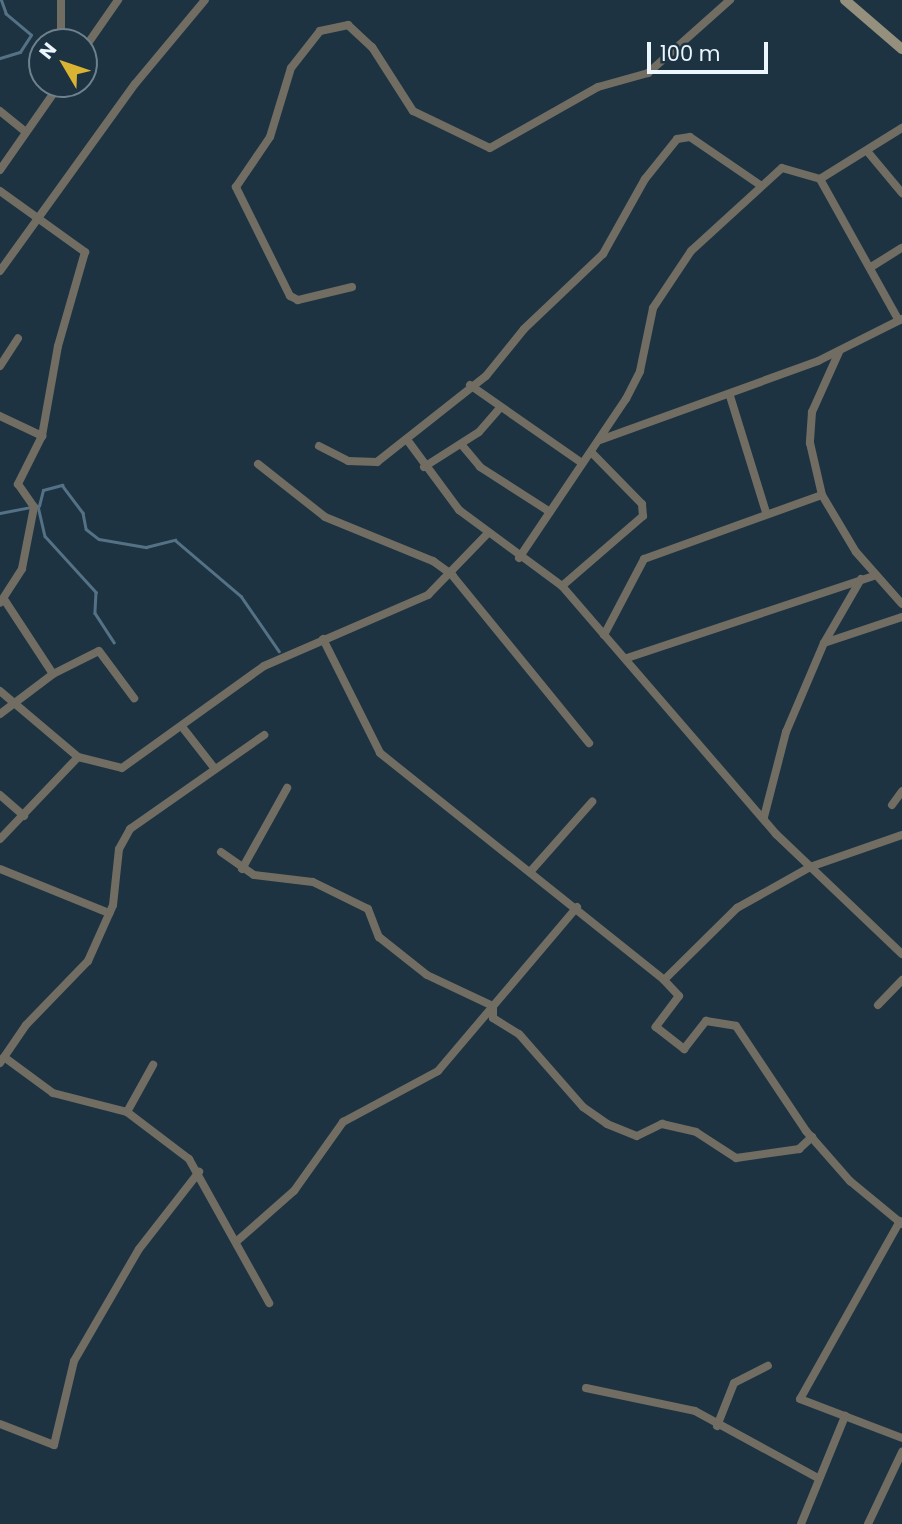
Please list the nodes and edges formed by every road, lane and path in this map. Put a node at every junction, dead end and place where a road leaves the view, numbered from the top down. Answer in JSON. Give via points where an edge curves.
{"nodes":[{"id":1,"x":61,"y":0,"type":"edge"},
{"id":2,"x":118,"y":0,"type":"edge"},
{"id":3,"x":730,"y":0,"type":"edge"},
{"id":4,"x":845,"y":0,"type":"edge"},
{"id":5,"x":201,"y":1,"type":"edge"},
{"id":6,"x":61,"y":28,"type":"edge"},
{"id":7,"x":98,"y":29,"type":"edge"},
{"id":8,"x":899,"y":42,"type":"edge"},
{"id":9,"x":50,"y":98,"type":"edge"},
{"id":10,"x":0,"y":111,"type":"edge"},
{"id":11,"x":902,"y":128,"type":"edge"},
{"id":12,"x":26,"y":132,"type":"junction"},
{"id":13,"x":867,"y":151,"type":"junction"},
{"id":14,"x":0,"y":170,"type":"edge"},
{"id":15,"x":820,"y":179,"type":"junction"},
{"id":16,"x":760,"y":185,"type":"junction"},
{"id":17,"x":0,"y":191,"type":"edge"},
{"id":18,"x":902,"y":193,"type":"edge"},
{"id":19,"x":41,"y":217,"type":"junction"},
{"id":20,"x":902,"y":248,"type":"edge"},
{"id":21,"x":871,"y":267,"type":"junction"},
{"id":22,"x":0,"y":271,"type":"edge"},
{"id":23,"x":352,"y":287,"type":"dead end"},
{"id":24,"x":900,"y":320,"type":"edge"},
{"id":25,"x":18,"y":338,"type":"dead end"},
{"id":26,"x":839,"y":352,"type":"junction"},
{"id":27,"x":0,"y":366,"type":"edge"},
{"id":28,"x":470,"y":385,"type":"junction"},
{"id":29,"x":730,"y":396,"type":"junction"},
{"id":30,"x":500,"y":408,"type":"junction"},
{"id":31,"x":0,"y":416,"type":"edge"},
{"id":32,"x":42,"y":436,"type":"junction"},
{"id":33,"x":408,"y":440,"type":"junction"},
{"id":34,"x":600,"y":440,"type":"junction"},
{"id":35,"x":461,"y":444,"type":"junction"},
{"id":36,"x":319,"y":446,"type":"dead end"},
{"id":37,"x":592,"y":453,"type":"junction"},
{"id":38,"x":582,"y":463,"type":"junction"},
{"id":39,"x":258,"y":464,"type":"dead end"},
{"id":40,"x":424,"y":467,"type":"junction"},
{"id":41,"x":822,"y":495,"type":"junction"},
{"id":42,"x":550,"y":512,"type":"junction"},
{"id":43,"x":766,"y":512,"type":"junction"},
{"id":44,"x":488,"y":533,"type":"junction"},
{"id":45,"x":519,"y":558,"type":"junction"},
{"id":46,"x":452,"y":575,"type":"junction"},
{"id":47,"x":874,"y":576,"type":"junction"},
{"id":48,"x":861,"y":579,"type":"junction"},
{"id":49,"x":562,"y":586,"type":"junction"},
{"id":50,"x":2,"y":601,"type":"edge"},
{"id":51,"x":902,"y":604,"type":"edge"},
{"id":52,"x":902,"y":617,"type":"edge"},
{"id":53,"x":604,"y":635,"type":"junction"},
{"id":54,"x":323,"y":639,"type":"junction"},
{"id":55,"x":824,"y":643,"type":"junction"},
{"id":56,"x":627,"y":658,"type":"junction"},
{"id":57,"x":53,"y":674,"type":"junction"},
{"id":58,"x":0,"y":691,"type":"edge"},
{"id":59,"x":134,"y":698,"type":"dead end"},
{"id":60,"x":14,"y":700,"type":"junction"},
{"id":61,"x":0,"y":714,"type":"edge"},
{"id":62,"x":183,"y":728,"type":"junction"},
{"id":63,"x":264,"y":735,"type":"dead end"},
{"id":64,"x":589,"y":743,"type":"dead end"},
{"id":65,"x":79,"y":757,"type":"junction"},
{"id":66,"x":215,"y":769,"type":"junction"},
{"id":67,"x":287,"y":788,"type":"dead end"},
{"id":68,"x":902,"y":791,"type":"edge"},
{"id":69,"x":0,"y":795,"type":"edge"},
{"id":70,"x":592,"y":802,"type":"dead end"},
{"id":71,"x":892,"y":805,"type":"dead end"},
{"id":72,"x":24,"y":816,"type":"junction"},
{"id":73,"x":764,"y":817,"type":"junction"},
{"id":74,"x":902,"y":835,"type":"edge"},
{"id":75,"x":0,"y":839,"type":"edge"},
{"id":76,"x":222,"y":852,"type":"dead end"},
{"id":77,"x":810,"y":867,"type":"junction"},
{"id":78,"x":0,"y":869,"type":"edge"},
{"id":79,"x":242,"y":869,"type":"junction"},
{"id":80,"x":530,"y":872,"type":"junction"},
{"id":81,"x":577,"y":907,"type":"junction"},
{"id":82,"x":109,"y":913,"type":"junction"},
{"id":83,"x":902,"y":954,"type":"edge"},
{"id":84,"x":664,"y":980,"type":"junction"},
{"id":85,"x":902,"y":980,"type":"edge"},
{"id":86,"x":878,"y":1005,"type":"dead end"},
{"id":87,"x":492,"y":1006,"type":"junction"},
{"id":88,"x":2,"y":1060,"type":"edge"},
{"id":89,"x":153,"y":1065,"type":"dead end"},
{"id":90,"x":127,"y":1112,"type":"junction"},
{"id":91,"x":812,"y":1137,"type":"junction"},
{"id":92,"x":199,"y":1172,"type":"junction"},
{"id":93,"x":901,"y":1222,"type":"edge"},
{"id":94,"x":237,"y":1241,"type":"junction"},
{"id":95,"x":268,"y":1303,"type":"dead end"},
{"id":96,"x":768,"y":1366,"type":"dead end"},
{"id":97,"x":586,"y":1388,"type":"dead end"},
{"id":98,"x":845,"y":1416,"type":"junction"},
{"id":99,"x":0,"y":1424,"type":"edge"},
{"id":100,"x":717,"y":1426,"type":"junction"},
{"id":101,"x":902,"y":1438,"type":"edge"},
{"id":102,"x":902,"y":1452,"type":"edge"},
{"id":103,"x":818,"y":1478,"type":"junction"},
{"id":104,"x":801,"y":1524,"type":"edge"},
{"id":105,"x":868,"y":1524,"type":"edge"}],
"edges":[{"from":1,"to":6,"type":"street"},
{"from":2,"to":7,"type":"street"},
{"from":3,"to":23,"type":"street","via":[[648,73],[598,87],[490,148],[413,111],[372,47],[348,25],[333,23],[320,31],[291,68],[270,137],[236,187],[290,296],[298,300]]},
{"from":4,"to":8,"type":"main road"},
{"from":5,"to":19,"type":"street"},
{"from":9,"to":12,"type":"street"},
{"from":10,"to":12,"type":"street"},
{"from":11,"to":13,"type":"street"},
{"from":12,"to":14,"type":"street"},
{"from":13,"to":15,"type":"street"},
{"from":13,"to":18,"type":"street"},
{"from":15,"to":16,"type":"street","via":[[782,168]]},
{"from":15,"to":21,"type":"street"},
{"from":16,"to":28,"type":"street","via":[[690,137],[677,139],[645,178],[603,254]]},
{"from":16,"to":34,"type":"street","via":[[668,282],[653,308],[640,371]]},
{"from":17,"to":19,"type":"street"},
{"from":19,"to":22,"type":"street"},
{"from":19,"to":32,"type":"street","via":[[85,252],[58,346]]},
{"from":20,"to":21,"type":"street"},
{"from":21,"to":24,"type":"street"},
{"from":24,"to":26,"type":"street"},
{"from":25,"to":27,"type":"street"},
{"from":26,"to":29,"type":"street"},
{"from":26,"to":41,"type":"street","via":[[812,412],[810,443]]},
{"from":28,"to":30,"type":"street"},
{"from":28,"to":33,"type":"street"},
{"from":29,"to":34,"type":"street"},
{"from":29,"to":43,"type":"street"},
{"from":30,"to":35,"type":"street"},
{"from":30,"to":38,"type":"street"},
{"from":31,"to":32,"type":"street"},
{"from":32,"to":50,"type":"street","via":[[18,484],[34,507],[22,569]]},
{"from":33,"to":36,"type":"street","via":[[365,465]]},
{"from":33,"to":40,"type":"street"},
{"from":34,"to":37,"type":"street"},
{"from":35,"to":40,"type":"street"},
{"from":35,"to":42,"type":"street","via":[[481,467]]},
{"from":37,"to":38,"type":"street"},
{"from":37,"to":49,"type":"street","via":[[642,504],[643,516]]},
{"from":38,"to":42,"type":"street"},
{"from":39,"to":46,"type":"street","via":[[326,517],[423,556]]},
{"from":40,"to":44,"type":"street","via":[[459,510]]},
{"from":41,"to":43,"type":"street"},
{"from":41,"to":47,"type":"street"},
{"from":42,"to":45,"type":"street"},
{"from":43,"to":53,"type":"street","via":[[644,559]]},
{"from":44,"to":45,"type":"street"},
{"from":44,"to":46,"type":"street"},
{"from":45,"to":49,"type":"street"},
{"from":46,"to":54,"type":"street","via":[[428,594]]},
{"from":46,"to":64,"type":"street"},
{"from":47,"to":48,"type":"street"},
{"from":47,"to":51,"type":"street"},
{"from":48,"to":55,"type":"street"},
{"from":48,"to":56,"type":"street"},
{"from":49,"to":53,"type":"street"},
{"from":50,"to":57,"type":"street"},
{"from":52,"to":55,"type":"street"},
{"from":53,"to":56,"type":"street"},
{"from":54,"to":62,"type":"street","via":[[264,666]]},
{"from":54,"to":80,"type":"street","via":[[380,753]]},
{"from":55,"to":73,"type":"street","via":[[786,732]]},
{"from":56,"to":73,"type":"street"},
{"from":57,"to":59,"type":"street","via":[[99,651]]},
{"from":57,"to":60,"type":"street"},
{"from":58,"to":60,"type":"street"},
{"from":60,"to":61,"type":"street"},
{"from":60,"to":65,"type":"street"},
{"from":62,"to":65,"type":"street","via":[[122,768]]},
{"from":62,"to":66,"type":"street"},
{"from":63,"to":66,"type":"street"},
{"from":65,"to":72,"type":"street"},
{"from":66,"to":82,"type":"street","via":[[124,837]]},
{"from":67,"to":79,"type":"street"},
{"from":68,"to":71,"type":"street"},
{"from":69,"to":72,"type":"street"},
{"from":70,"to":80,"type":"street"},
{"from":72,"to":75,"type":"street"},
{"from":73,"to":77,"type":"street"},
{"from":74,"to":77,"type":"street"},
{"from":76,"to":79,"type":"street"},
{"from":77,"to":83,"type":"street"},
{"from":77,"to":84,"type":"street","via":[[715,925]]},
{"from":78,"to":82,"type":"street"},
{"from":79,"to":87,"type":"street","via":[[313,882],[351,898],[371,913],[379,937],[427,975]]},
{"from":80,"to":81,"type":"street"},
{"from":81,"to":84,"type":"street"},
{"from":81,"to":87,"type":"street"},
{"from":82,"to":88,"type":"street","via":[[88,961]]},
{"from":84,"to":91,"type":"street","via":[[679,996],[656,1027],[684,1049],[706,1021],[736,1026]]},
{"from":85,"to":86,"type":"street"},
{"from":87,"to":91,"type":"street","via":[[493,1018],[519,1034],[583,1107],[607,1124],[637,1136],[662,1124],[696,1132],[736,1158],[799,1149]]},
{"from":87,"to":94,"type":"street","via":[[438,1071],[343,1122],[295,1191]]},
{"from":88,"to":90,"type":"street","via":[[52,1093]]},
{"from":89,"to":90,"type":"street"},
{"from":90,"to":92,"type":"street","via":[[155,1129]]},
{"from":91,"to":93,"type":"street","via":[[850,1181]]},
{"from":92,"to":94,"type":"street"},
{"from":92,"to":99,"type":"street","via":[[139,1249],[74,1361],[54,1445]]},
{"from":93,"to":98,"type":"street","via":[[800,1399]]},
{"from":94,"to":95,"type":"street"},
{"from":96,"to":100,"type":"street","via":[[734,1382]]},
{"from":97,"to":100,"type":"street","via":[[695,1410]]},
{"from":98,"to":101,"type":"street"},
{"from":98,"to":103,"type":"street"},
{"from":100,"to":103,"type":"street"},
{"from":102,"to":105,"type":"street"},
{"from":103,"to":104,"type":"street"}]}
